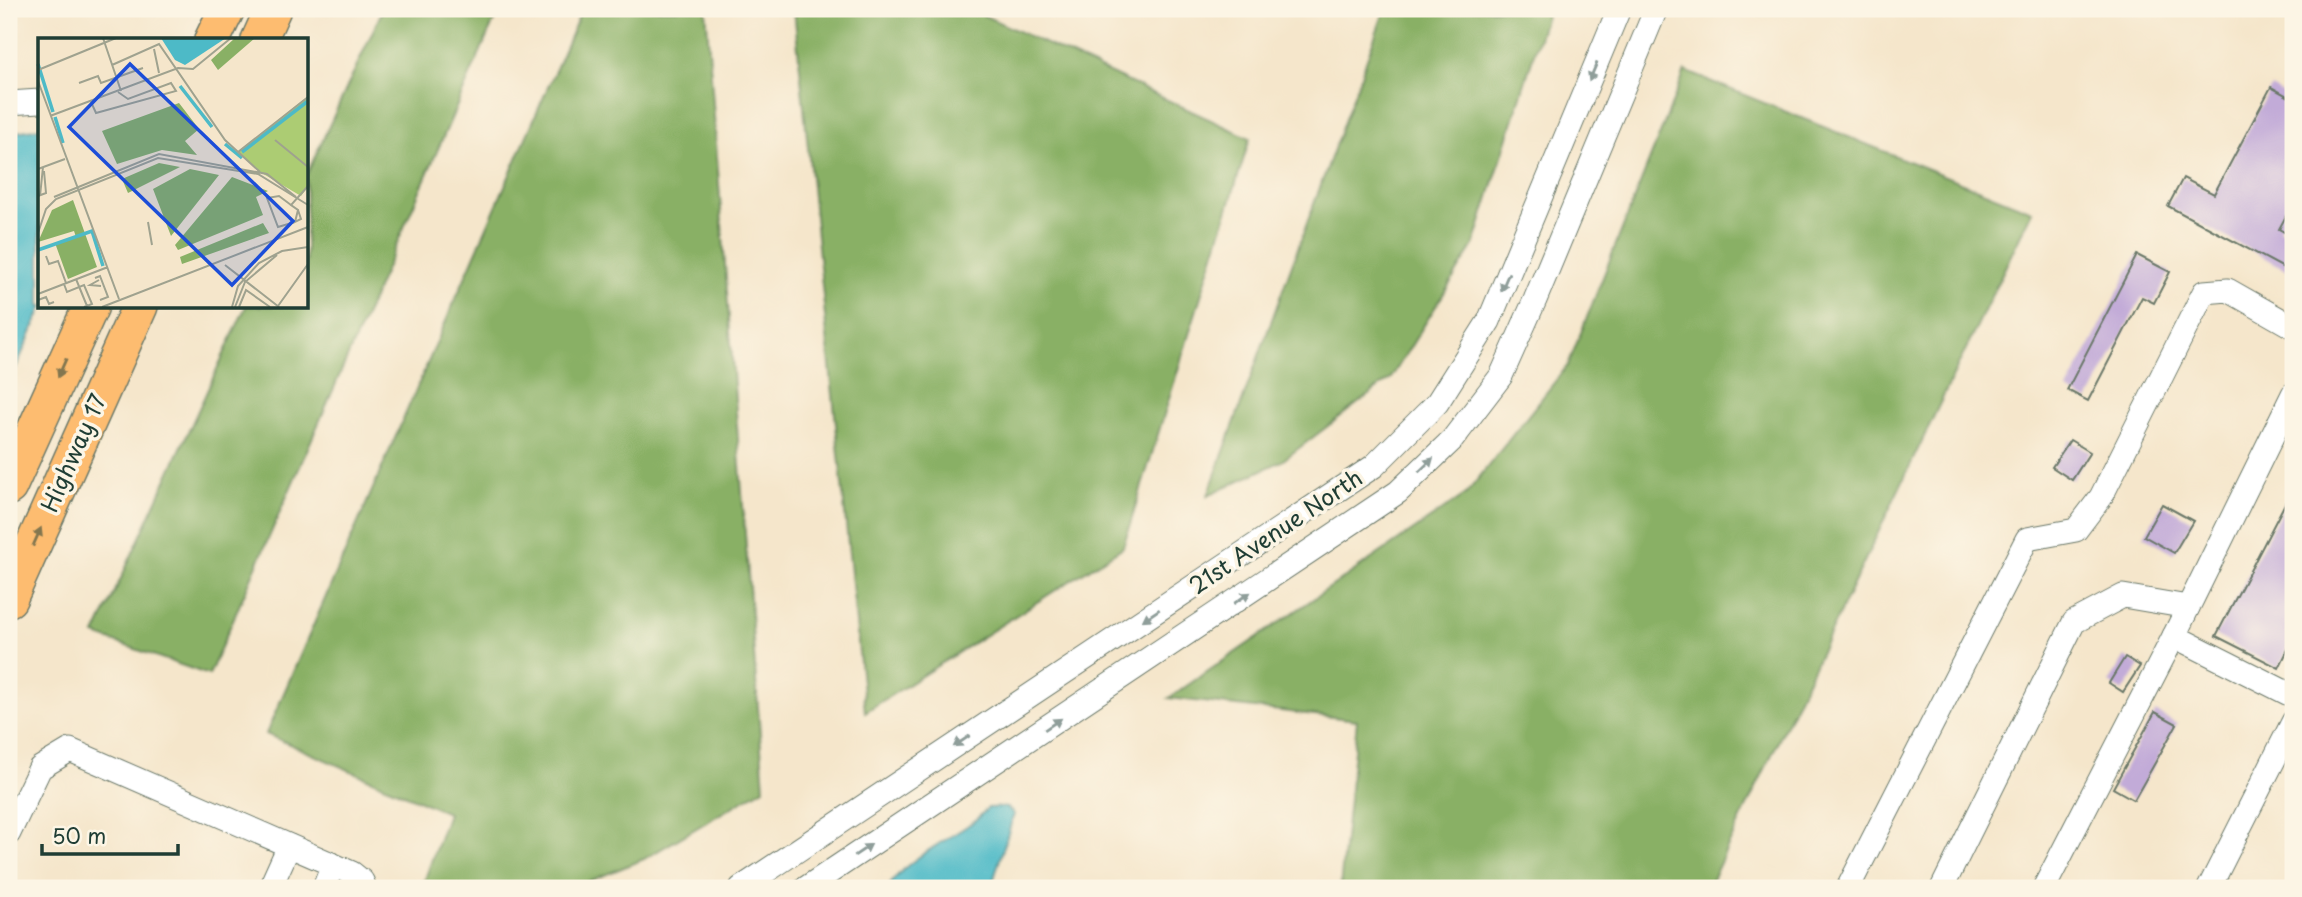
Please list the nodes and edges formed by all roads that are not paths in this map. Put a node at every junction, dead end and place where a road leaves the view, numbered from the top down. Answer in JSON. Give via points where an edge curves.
{"nodes":[{"id":1,"x":227,"y":9,"type":"edge"},
{"id":2,"x":273,"y":9,"type":"edge"},
{"id":3,"x":1619,"y":9,"type":"edge"},
{"id":4,"x":1656,"y":9,"type":"edge"},
{"id":5,"x":213,"y":38,"type":"edge"},
{"id":6,"x":260,"y":38,"type":"edge"},
{"id":7,"x":38,"y":101,"type":"edge"},
{"id":8,"x":9,"y":103,"type":"edge"},
{"id":9,"x":89,"y":308,"type":"edge"},
{"id":10,"x":139,"y":308,"type":"edge"},
{"id":11,"x":2293,"y":327,"type":"edge"},
{"id":12,"x":2293,"y":394,"type":"edge"},
{"id":13,"x":9,"y":487,"type":"edge"},
{"id":14,"x":9,"y":599,"type":"edge"},
{"id":15,"x":2188,"y":607,"type":"junction"},
{"id":16,"x":2174,"y":636,"type":"junction"},
{"id":17,"x":2293,"y":696,"type":"edge"},
{"id":18,"x":2293,"y":722,"type":"edge"},
{"id":19,"x":9,"y":833,"type":"edge"},
{"id":20,"x":289,"y":846,"type":"junction"},
{"id":21,"x":333,"y":865,"type":"junction"},
{"id":22,"x":270,"y":888,"type":"edge"},
{"id":23,"x":324,"y":888,"type":"edge"},
{"id":24,"x":365,"y":888,"type":"edge"},
{"id":25,"x":741,"y":888,"type":"edge"},
{"id":26,"x":807,"y":888,"type":"edge"},
{"id":27,"x":1848,"y":888,"type":"edge"},
{"id":28,"x":1942,"y":888,"type":"edge"},
{"id":29,"x":2044,"y":888,"type":"edge"},
{"id":30,"x":2210,"y":888,"type":"edge"}],
"edges":[{"from":1,"to":5,"type":"highway"},
{"from":2,"to":6,"type":"highway"},
{"from":3,"to":25,"type":"street","name":"21st Avenue North","one_way":true,"via":[[1489,321],[1437,403],[1374,466]]},
{"from":26,"to":4,"type":"street","name":"21st Avenue North","one_way":true,"via":[[1398,492],[1452,440],[1501,376]]},
{"from":7,"to":8,"type":"street"},
{"from":9,"to":13,"type":"highway","name":"Highway 17","one_way":true},
{"from":14,"to":10,"type":"highway","name":"Highway 17","one_way":true},
{"from":11,"to":27,"type":"street","via":[[2228,290],[2204,292],[2101,497],[2076,530],[2027,539]]},
{"from":12,"to":15,"type":"street"},
{"from":15,"to":16,"type":"street"},
{"from":15,"to":28,"type":"street","via":[[2123,596],[2074,622]]},
{"from":16,"to":17,"type":"street"},
{"from":16,"to":29,"type":"street"},
{"from":18,"to":30,"type":"street"},
{"from":19,"to":20,"type":"street","via":[[40,768],[70,750]]},
{"from":20,"to":21,"type":"street"},
{"from":20,"to":22,"type":"street"},
{"from":21,"to":23,"type":"street"},
{"from":21,"to":24,"type":"street","via":[[352,873]]}]}
